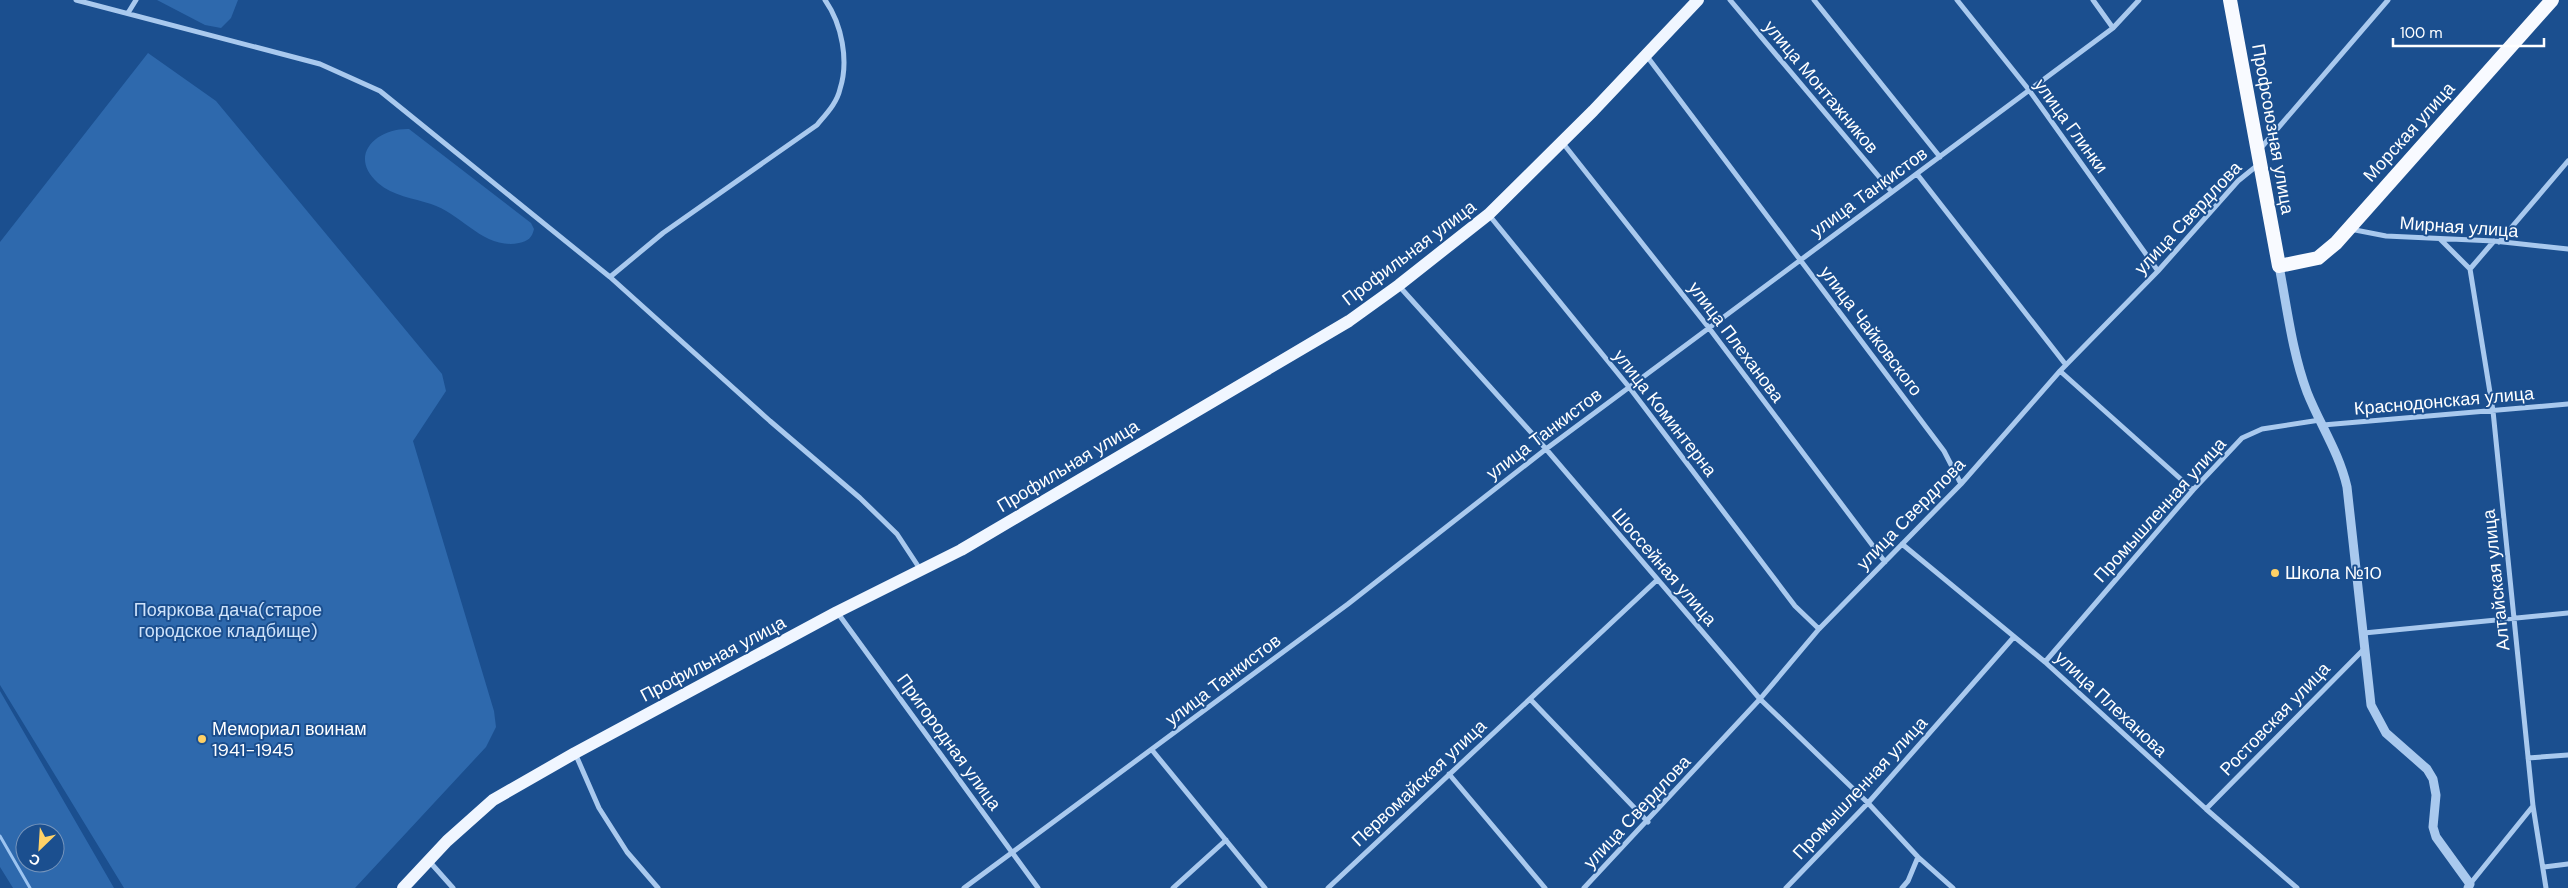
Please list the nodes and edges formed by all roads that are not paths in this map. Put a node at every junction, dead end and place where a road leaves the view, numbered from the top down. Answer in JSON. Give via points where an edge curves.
{"nodes":[{"id":1,"x":76,"y":0,"type":"edge"},
{"id":2,"x":136,"y":0,"type":"edge"},
{"id":3,"x":825,"y":0,"type":"edge"},
{"id":4,"x":1698,"y":0,"type":"edge"},
{"id":5,"x":1730,"y":0,"type":"edge"},
{"id":6,"x":1814,"y":0,"type":"edge"},
{"id":7,"x":1957,"y":0,"type":"edge"},
{"id":8,"x":2093,"y":0,"type":"edge"},
{"id":9,"x":2139,"y":0,"type":"edge"},
{"id":10,"x":2230,"y":0,"type":"edge"},
{"id":11,"x":2388,"y":0,"type":"edge"},
{"id":12,"x":2552,"y":0,"type":"edge"},
{"id":13,"x":128,"y":14,"type":"junction"},
{"id":14,"x":2113,"y":28,"type":"junction"},
{"id":15,"x":1646,"y":55,"type":"junction"},
{"id":16,"x":2029,"y":90,"type":"junction"},
{"id":17,"x":1562,"y":142,"type":"junction"},
{"id":18,"x":2260,"y":156,"type":"junction"},
{"id":19,"x":1940,"y":157,"type":"junction"},
{"id":20,"x":2568,"y":161,"type":"edge"},
{"id":21,"x":1917,"y":174,"type":"junction"},
{"id":22,"x":1891,"y":192,"type":"junction"},
{"id":23,"x":1489,"y":214,"type":"junction"},
{"id":24,"x":2348,"y":229,"type":"junction"},
{"id":25,"x":2440,"y":239,"type":"junction"},
{"id":26,"x":2497,"y":241,"type":"junction"},
{"id":27,"x":2568,"y":249,"type":"edge"},
{"id":28,"x":1800,"y":260,"type":"junction"},
{"id":29,"x":2279,"y":266,"type":"junction"},
{"id":30,"x":2470,"y":269,"type":"junction"},
{"id":31,"x":2158,"y":271,"type":"junction"},
{"id":32,"x":610,"y":277,"type":"junction"},
{"id":33,"x":1399,"y":285,"type":"junction"},
{"id":34,"x":1709,"y":328,"type":"junction"},
{"id":35,"x":2066,"y":365,"type":"junction"},
{"id":36,"x":2060,"y":371,"type":"junction"},
{"id":37,"x":1629,"y":387,"type":"junction"},
{"id":38,"x":2568,"y":404,"type":"edge"},
{"id":39,"x":2493,"y":411,"type":"junction"},
{"id":40,"x":2322,"y":423,"type":"junction"},
{"id":41,"x":1546,"y":449,"type":"junction"},
{"id":42,"x":1961,"y":484,"type":"junction"},
{"id":43,"x":2193,"y":490,"type":"junction"},
{"id":44,"x":1902,"y":544,"type":"junction"},
{"id":45,"x":1885,"y":562,"type":"junction"},
{"id":46,"x":920,"y":569,"type":"junction"},
{"id":47,"x":1657,"y":580,"type":"junction"},
{"id":48,"x":837,"y":612,"type":"junction"},
{"id":49,"x":2568,"y":613,"type":"edge"},
{"id":50,"x":2514,"y":618,"type":"junction"},
{"id":51,"x":1819,"y":629,"type":"junction"},
{"id":52,"x":2364,"y":633,"type":"junction"},
{"id":53,"x":2013,"y":638,"type":"junction"},
{"id":54,"x":2365,"y":648,"type":"junction"},
{"id":55,"x":2044,"y":662,"type":"junction"},
{"id":56,"x":1530,"y":699,"type":"junction"},
{"id":57,"x":1760,"y":699,"type":"junction"},
{"id":58,"x":1152,"y":750,"type":"junction"},
{"id":59,"x":575,"y":753,"type":"junction"},
{"id":60,"x":2568,"y":755,"type":"edge"},
{"id":61,"x":2528,"y":758,"type":"junction"},
{"id":62,"x":1449,"y":774,"type":"junction"},
{"id":63,"x":1868,"y":803,"type":"junction"},
{"id":64,"x":2533,"y":806,"type":"junction"},
{"id":65,"x":2206,"y":809,"type":"junction"},
{"id":66,"x":1648,"y":822,"type":"junction"},
{"id":67,"x":1226,"y":840,"type":"junction"},
{"id":68,"x":1013,"y":852,"type":"junction"},
{"id":69,"x":1918,"y":857,"type":"junction"},
{"id":70,"x":428,"y":860,"type":"junction"},
{"id":71,"x":2568,"y":864,"type":"edge"},
{"id":72,"x":2544,"y":867,"type":"junction"},
{"id":73,"x":2469,"y":886,"type":"edge"},
{"id":74,"x":402,"y":888,"type":"edge"},
{"id":75,"x":454,"y":888,"type":"edge"},
{"id":76,"x":658,"y":888,"type":"edge"},
{"id":77,"x":964,"y":888,"type":"edge"},
{"id":78,"x":1038,"y":888,"type":"edge"},
{"id":79,"x":1173,"y":888,"type":"edge"},
{"id":80,"x":1265,"y":888,"type":"edge"},
{"id":81,"x":1328,"y":888,"type":"edge"},
{"id":82,"x":1545,"y":888,"type":"edge"},
{"id":83,"x":1584,"y":888,"type":"edge"},
{"id":84,"x":1786,"y":888,"type":"edge"},
{"id":85,"x":1902,"y":888,"type":"edge"},
{"id":86,"x":1953,"y":888,"type":"edge"},
{"id":87,"x":2298,"y":888,"type":"edge"},
{"id":88,"x":2546,"y":888,"type":"edge"}],
"edges":[{"from":1,"to":13,"type":"street"},
{"from":2,"to":13,"type":"street"},
{"from":3,"to":32,"type":"street","via":[[835,14],[842,44],[840,89],[832,106],[817,125],[663,233]]},
{"from":4,"to":15,"type":"main road","name":"Профильная улица"},
{"from":5,"to":22,"type":"street","name":"улица Монтажников"},
{"from":6,"to":19,"type":"street"},
{"from":7,"to":16,"type":"street","name":"улица Глинки"},
{"from":8,"to":14,"type":"street"},
{"from":9,"to":14,"type":"street","name":"улица Танкистов"},
{"from":10,"to":18,"type":"highway","name":"Профсоюзная улица"},
{"from":11,"to":18,"type":"street","name":"улица Свердлова"},
{"from":12,"to":24,"type":"highway","name":"Морская улица"},
{"from":13,"to":32,"type":"street","via":[[320,64],[380,90]]},
{"from":14,"to":16,"type":"street","name":"улица Танкистов"},
{"from":15,"to":17,"type":"main road","name":"Профильная улица"},
{"from":15,"to":28,"type":"street","name":"улица Чайковского"},
{"from":16,"to":19,"type":"street","name":"улица Танкистов"},
{"from":16,"to":31,"type":"street","name":"улица Глинки"},
{"from":17,"to":23,"type":"main road","name":"Профильная улица"},
{"from":17,"to":34,"type":"street","name":"улица Плеханова"},
{"from":18,"to":29,"type":"highway","name":"Профсоюзная улица"},
{"from":18,"to":31,"type":"street","name":"улица Свердлова"},
{"from":19,"to":21,"type":"street","name":"улица Танкистов"},
{"from":20,"to":26,"type":"street"},
{"from":21,"to":22,"type":"street","name":"улица Танкистов"},
{"from":21,"to":35,"type":"street"},
{"from":22,"to":28,"type":"street","name":"улица Танкистов"},
{"from":23,"to":33,"type":"main road","name":"Профильная улица"},
{"from":23,"to":37,"type":"street","name":"улица Коминтерна"},
{"from":24,"to":25,"type":"street","name":"Мирная улица","via":[[2386,236]]},
{"from":24,"to":29,"type":"highway","name":"Морская улица","via":[[2318,258]]},
{"from":25,"to":26,"type":"street","name":"Мирная улица"},
{"from":25,"to":30,"type":"street"},
{"from":26,"to":27,"type":"street","name":"Мирная улица"},
{"from":26,"to":30,"type":"street"},
{"from":28,"to":34,"type":"street","name":"улица Танкистов"},
{"from":28,"to":42,"type":"street","name":"улица Чайковского","via":[[1944,451]]},
{"from":29,"to":40,"type":"street","via":[[2300,369]]},
{"from":30,"to":39,"type":"street","name":"Алтайская улица"},
{"from":31,"to":35,"type":"street","name":"улица Свердлова"},
{"from":32,"to":46,"type":"street","via":[[860,498],[897,534]]},
{"from":33,"to":41,"type":"street","name":"Шоссейная улица"},
{"from":33,"to":46,"type":"main road","name":"Профильная улица","via":[[1348,321],[961,550]]},
{"from":34,"to":37,"type":"street","name":"улица Танкистов"},
{"from":34,"to":45,"type":"street","name":"улица Плеханова"},
{"from":35,"to":36,"type":"street","name":"улица Свердлова"},
{"from":36,"to":42,"type":"street","name":"улица Свердлова"},
{"from":36,"to":43,"type":"street"},
{"from":37,"to":41,"type":"street","name":"улица Танкистов"},
{"from":37,"to":51,"type":"street","name":"улица Коминтерна","via":[[1795,606]]},
{"from":38,"to":39,"type":"street","name":"Краснодонская улица"},
{"from":39,"to":40,"type":"street","name":"Краснодонская улица"},
{"from":39,"to":50,"type":"street","name":"Алтайская улица"},
{"from":40,"to":43,"type":"street","name":"Промышленная улица","via":[[2262,429],[2242,438]]},
{"from":40,"to":52,"type":"street","via":[[2342,466],[2347,487]]},
{"from":41,"to":47,"type":"street","name":"Шоссейная улица"},
{"from":41,"to":58,"type":"street","name":"улица Танкистов","via":[[1348,604]]},
{"from":42,"to":44,"type":"street","name":"улица Свердлова"},
{"from":43,"to":55,"type":"street","name":"Промышленная улица"},
{"from":44,"to":45,"type":"street","name":"улица Свердлова"},
{"from":44,"to":53,"type":"street","name":"улица Плеханова"},
{"from":45,"to":51,"type":"street","name":"улица Свердлова"},
{"from":46,"to":48,"type":"main road","name":"Профильная улица"},
{"from":47,"to":56,"type":"street","name":"Первомайская улица"},
{"from":47,"to":57,"type":"street","name":"Шоссейная улица"},
{"from":48,"to":59,"type":"main road","name":"Профильная улица"},
{"from":48,"to":68,"type":"street","name":"Пригородная улица"},
{"from":49,"to":50,"type":"street"},
{"from":50,"to":52,"type":"street"},
{"from":50,"to":61,"type":"street","name":"Алтайская улица"},
{"from":51,"to":57,"type":"street","name":"улица Свердлова"},
{"from":52,"to":54,"type":"street"},
{"from":53,"to":55,"type":"street","name":"улица Плеханова"},
{"from":53,"to":63,"type":"street","name":"Промышленная улица"},
{"from":54,"to":65,"type":"street","name":"Ростовская улица"},
{"from":54,"to":73,"type":"street","via":[[2368,690],[2378,721],[2386,733],[2427,769],[2433,779],[2436,837]]},
{"from":55,"to":65,"type":"street","name":"улица Плеханова"},
{"from":56,"to":62,"type":"street","name":"Первомайская улица"},
{"from":56,"to":66,"type":"street"},
{"from":57,"to":63,"type":"street","name":"Шоссейная улица"},
{"from":57,"to":66,"type":"street","name":"улица Свердлова"},
{"from":58,"to":67,"type":"street"},
{"from":58,"to":68,"type":"street","name":"улица Танкистов"},
{"from":59,"to":70,"type":"main road","name":"Профильная улица","via":[[493,800]]},
{"from":59,"to":76,"type":"street","via":[[599,808],[627,852]]},
{"from":60,"to":61,"type":"street"},
{"from":61,"to":64,"type":"street","name":"Алтайская улица"},
{"from":62,"to":81,"type":"street","name":"Первомайская улица"},
{"from":62,"to":82,"type":"street"},
{"from":63,"to":69,"type":"street","name":"Шоссейная улица"},
{"from":63,"to":84,"type":"street","name":"Промышленная улица"},
{"from":64,"to":72,"type":"street","name":"Алтайская улица"},
{"from":64,"to":73,"type":"street"},
{"from":65,"to":87,"type":"street","name":"улица Плеханова"},
{"from":66,"to":83,"type":"street","name":"улица Свердлова"},
{"from":67,"to":79,"type":"street"},
{"from":67,"to":80,"type":"street"},
{"from":68,"to":77,"type":"street","name":"улица Танкистов"},
{"from":68,"to":78,"type":"street","name":"Пригородная улица"},
{"from":69,"to":85,"type":"street"},
{"from":69,"to":86,"type":"street","name":"Шоссейная улица"},
{"from":70,"to":74,"type":"main road","name":"Профильная улица"},
{"from":70,"to":75,"type":"street"},
{"from":71,"to":72,"type":"street"},
{"from":72,"to":88,"type":"street","name":"Алтайская улица"}]}
